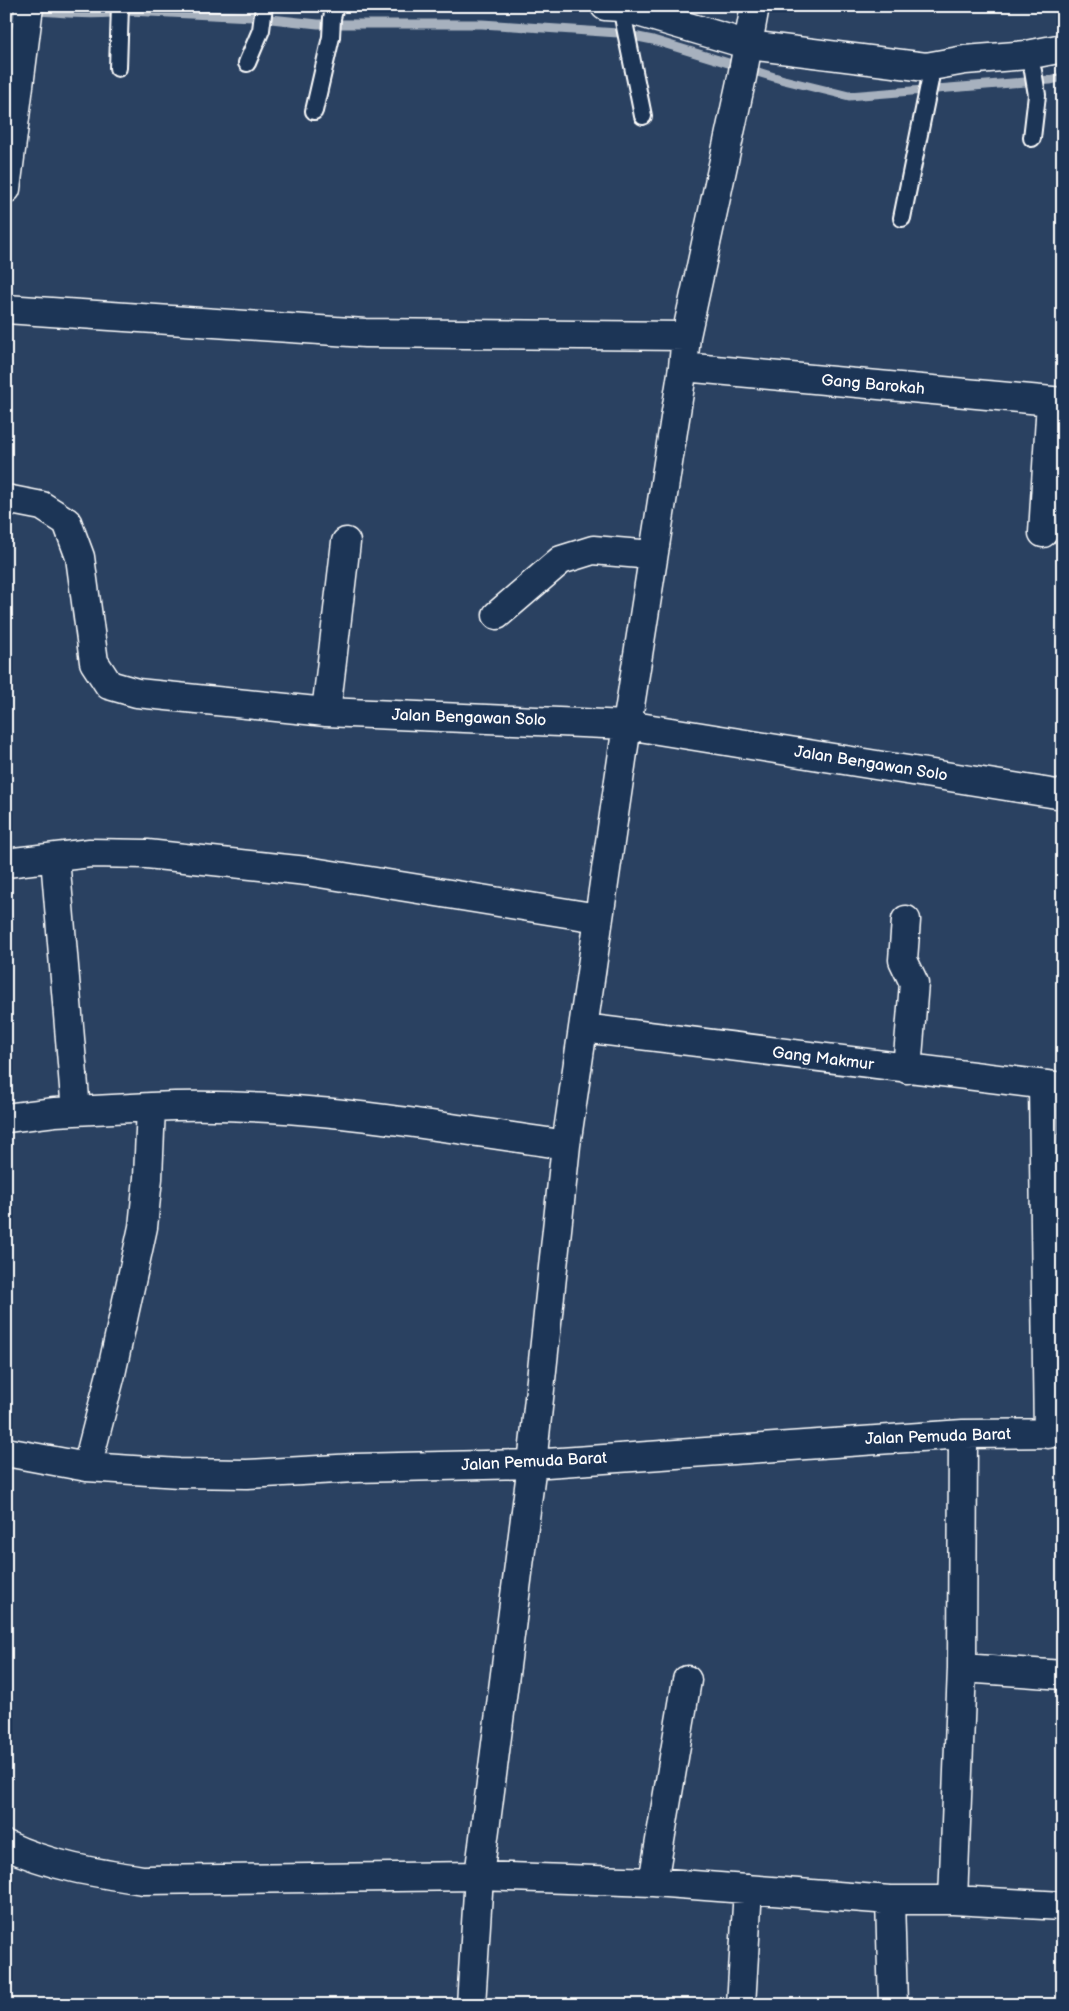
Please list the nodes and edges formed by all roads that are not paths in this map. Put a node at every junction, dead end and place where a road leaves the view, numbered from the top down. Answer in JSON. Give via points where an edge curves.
{"nodes":[{"id":1,"x":755,"y":6,"type":"edge"},
{"id":2,"x":264,"y":8,"type":"edge"},
{"id":3,"x":616,"y":10,"type":"edge"},
{"id":4,"x":120,"y":11,"type":"edge"},
{"id":5,"x":334,"y":12,"type":"edge"},
{"id":6,"x":29,"y":14,"type":"edge"},
{"id":7,"x":1063,"y":48,"type":"edge"},
{"id":8,"x":746,"y":59,"type":"junction"},
{"id":9,"x":247,"y":62,"type":"dead end"},
{"id":10,"x":1030,"y":63,"type":"junction"},
{"id":11,"x":118,"y":68,"type":"dead end"},
{"id":12,"x":928,"y":74,"type":"junction"},
{"id":13,"x":314,"y":111,"type":"dead end"},
{"id":14,"x":643,"y":116,"type":"dead end"},
{"id":15,"x":1032,"y":138,"type":"dead end"},
{"id":16,"x":6,"y":188,"type":"edge"},
{"id":17,"x":902,"y":218,"type":"dead end"},
{"id":18,"x":6,"y":309,"type":"edge"},
{"id":19,"x":686,"y":336,"type":"junction"},
{"id":20,"x":683,"y":367,"type":"junction"},
{"id":21,"x":1057,"y":402,"type":"edge"},
{"id":22,"x":6,"y":499,"type":"edge"},
{"id":23,"x":1043,"y":533,"type":"dead end"},
{"id":24,"x":346,"y":542,"type":"dead end"},
{"id":25,"x":653,"y":555,"type":"junction"},
{"id":26,"x":497,"y":614,"type":"dead end"},
{"id":27,"x":326,"y":712,"type":"junction"},
{"id":28,"x":627,"y":725,"type":"junction"},
{"id":29,"x":1063,"y":795,"type":"edge"},
{"id":30,"x":55,"y":858,"type":"junction"},
{"id":31,"x":6,"y":864,"type":"edge"},
{"id":32,"x":598,"y":918,"type":"junction"},
{"id":33,"x":906,"y":920,"type":"dead end"},
{"id":34,"x":583,"y":1028,"type":"junction"},
{"id":35,"x":907,"y":1069,"type":"junction"},
{"id":36,"x":1053,"y":1087,"type":"edge"},
{"id":37,"x":151,"y":1107,"type":"junction"},
{"id":38,"x":76,"y":1111,"type":"junction"},
{"id":39,"x":6,"y":1118,"type":"edge"},
{"id":40,"x":566,"y":1145,"type":"junction"},
{"id":41,"x":963,"y":1434,"type":"junction"},
{"id":42,"x":1056,"y":1434,"type":"edge"},
{"id":43,"x":6,"y":1452,"type":"edge"},
{"id":44,"x":532,"y":1464,"type":"junction"},
{"id":45,"x":87,"y":1467,"type":"junction"},
{"id":46,"x":962,"y":1668,"type":"junction"},
{"id":47,"x":1063,"y":1675,"type":"edge"},
{"id":48,"x":687,"y":1680,"type":"dead end"},
{"id":49,"x":6,"y":1845,"type":"edge"},
{"id":50,"x":479,"y":1876,"type":"junction"},
{"id":51,"x":653,"y":1882,"type":"junction"},
{"id":52,"x":748,"y":1889,"type":"junction"},
{"id":53,"x":890,"y":1900,"type":"junction"},
{"id":54,"x":952,"y":1900,"type":"junction"},
{"id":55,"x":1063,"y":1906,"type":"edge"},
{"id":56,"x":471,"y":2005,"type":"edge"},
{"id":57,"x":742,"y":2005,"type":"edge"},
{"id":58,"x":893,"y":2005,"type":"edge"}],
"edges":[{"from":1,"to":8,"type":"street"},
{"from":2,"to":9,"type":"lane","via":[[261,30]]},
{"from":3,"to":8,"type":"street"},
{"from":3,"to":14,"type":"lane","via":[[627,41]]},
{"from":4,"to":11,"type":"lane"},
{"from":5,"to":13,"type":"lane"},
{"from":6,"to":16,"type":"street"},
{"from":7,"to":10,"type":"street"},
{"from":8,"to":12,"type":"street"},
{"from":8,"to":19,"type":"street"},
{"from":10,"to":12,"type":"street","via":[[965,60]]},
{"from":10,"to":15,"type":"lane","via":[[1037,95]]},
{"from":12,"to":17,"type":"lane"},
{"from":18,"to":19,"type":"street","via":[[365,333]]},
{"from":19,"to":20,"type":"street"},
{"from":20,"to":21,"type":"street","name":"Gang Barokah"},
{"from":20,"to":25,"type":"street"},
{"from":21,"to":23,"type":"street"},
{"from":22,"to":27,"type":"street","name":"Jalan Bengawan Solo","via":[[42,506],[67,522],[80,556],[94,662],[109,684],[137,693]]},
{"from":24,"to":27,"type":"street"},
{"from":25,"to":26,"type":"street","via":[[593,550],[561,560]]},
{"from":25,"to":28,"type":"street"},
{"from":27,"to":28,"type":"street","name":"Jalan Bengawan Solo"},
{"from":28,"to":29,"type":"street","name":"Jalan Bengawan Solo"},
{"from":28,"to":32,"type":"street"},
{"from":30,"to":31,"type":"street"},
{"from":30,"to":32,"type":"street","via":[[90,853],[147,854],[307,871]]},
{"from":30,"to":38,"type":"street"},
{"from":32,"to":34,"type":"street"},
{"from":33,"to":35,"type":"street","via":[[904,960],[914,983]]},
{"from":34,"to":35,"type":"street","name":"Gang Makmur"},
{"from":34,"to":40,"type":"street"},
{"from":35,"to":36,"type":"street","name":"Gang Makmur"},
{"from":36,"to":42,"type":"street"},
{"from":37,"to":38,"type":"street"},
{"from":37,"to":40,"type":"street","via":[[218,1105],[329,1113]]},
{"from":37,"to":45,"type":"street","via":[[143,1227]]},
{"from":38,"to":39,"type":"street"},
{"from":40,"to":44,"type":"street"},
{"from":41,"to":42,"type":"street","name":"Jalan Pemuda Barat"},
{"from":41,"to":44,"type":"street","name":"Jalan Pemuda Barat"},
{"from":41,"to":46,"type":"street"},
{"from":43,"to":45,"type":"street","name":"Jalan Pemuda Barat"},
{"from":44,"to":45,"type":"street","name":"Jalan Pemuda Barat","via":[[247,1474]]},
{"from":44,"to":50,"type":"street"},
{"from":46,"to":47,"type":"street"},
{"from":46,"to":54,"type":"street"},
{"from":48,"to":51,"type":"street"},
{"from":49,"to":50,"type":"street","via":[[52,1863],[143,1880]]},
{"from":50,"to":51,"type":"street"},
{"from":50,"to":56,"type":"street"},
{"from":51,"to":52,"type":"street"},
{"from":52,"to":53,"type":"street"},
{"from":52,"to":57,"type":"street"},
{"from":53,"to":54,"type":"street"},
{"from":53,"to":58,"type":"street"},
{"from":54,"to":55,"type":"street"}]}
